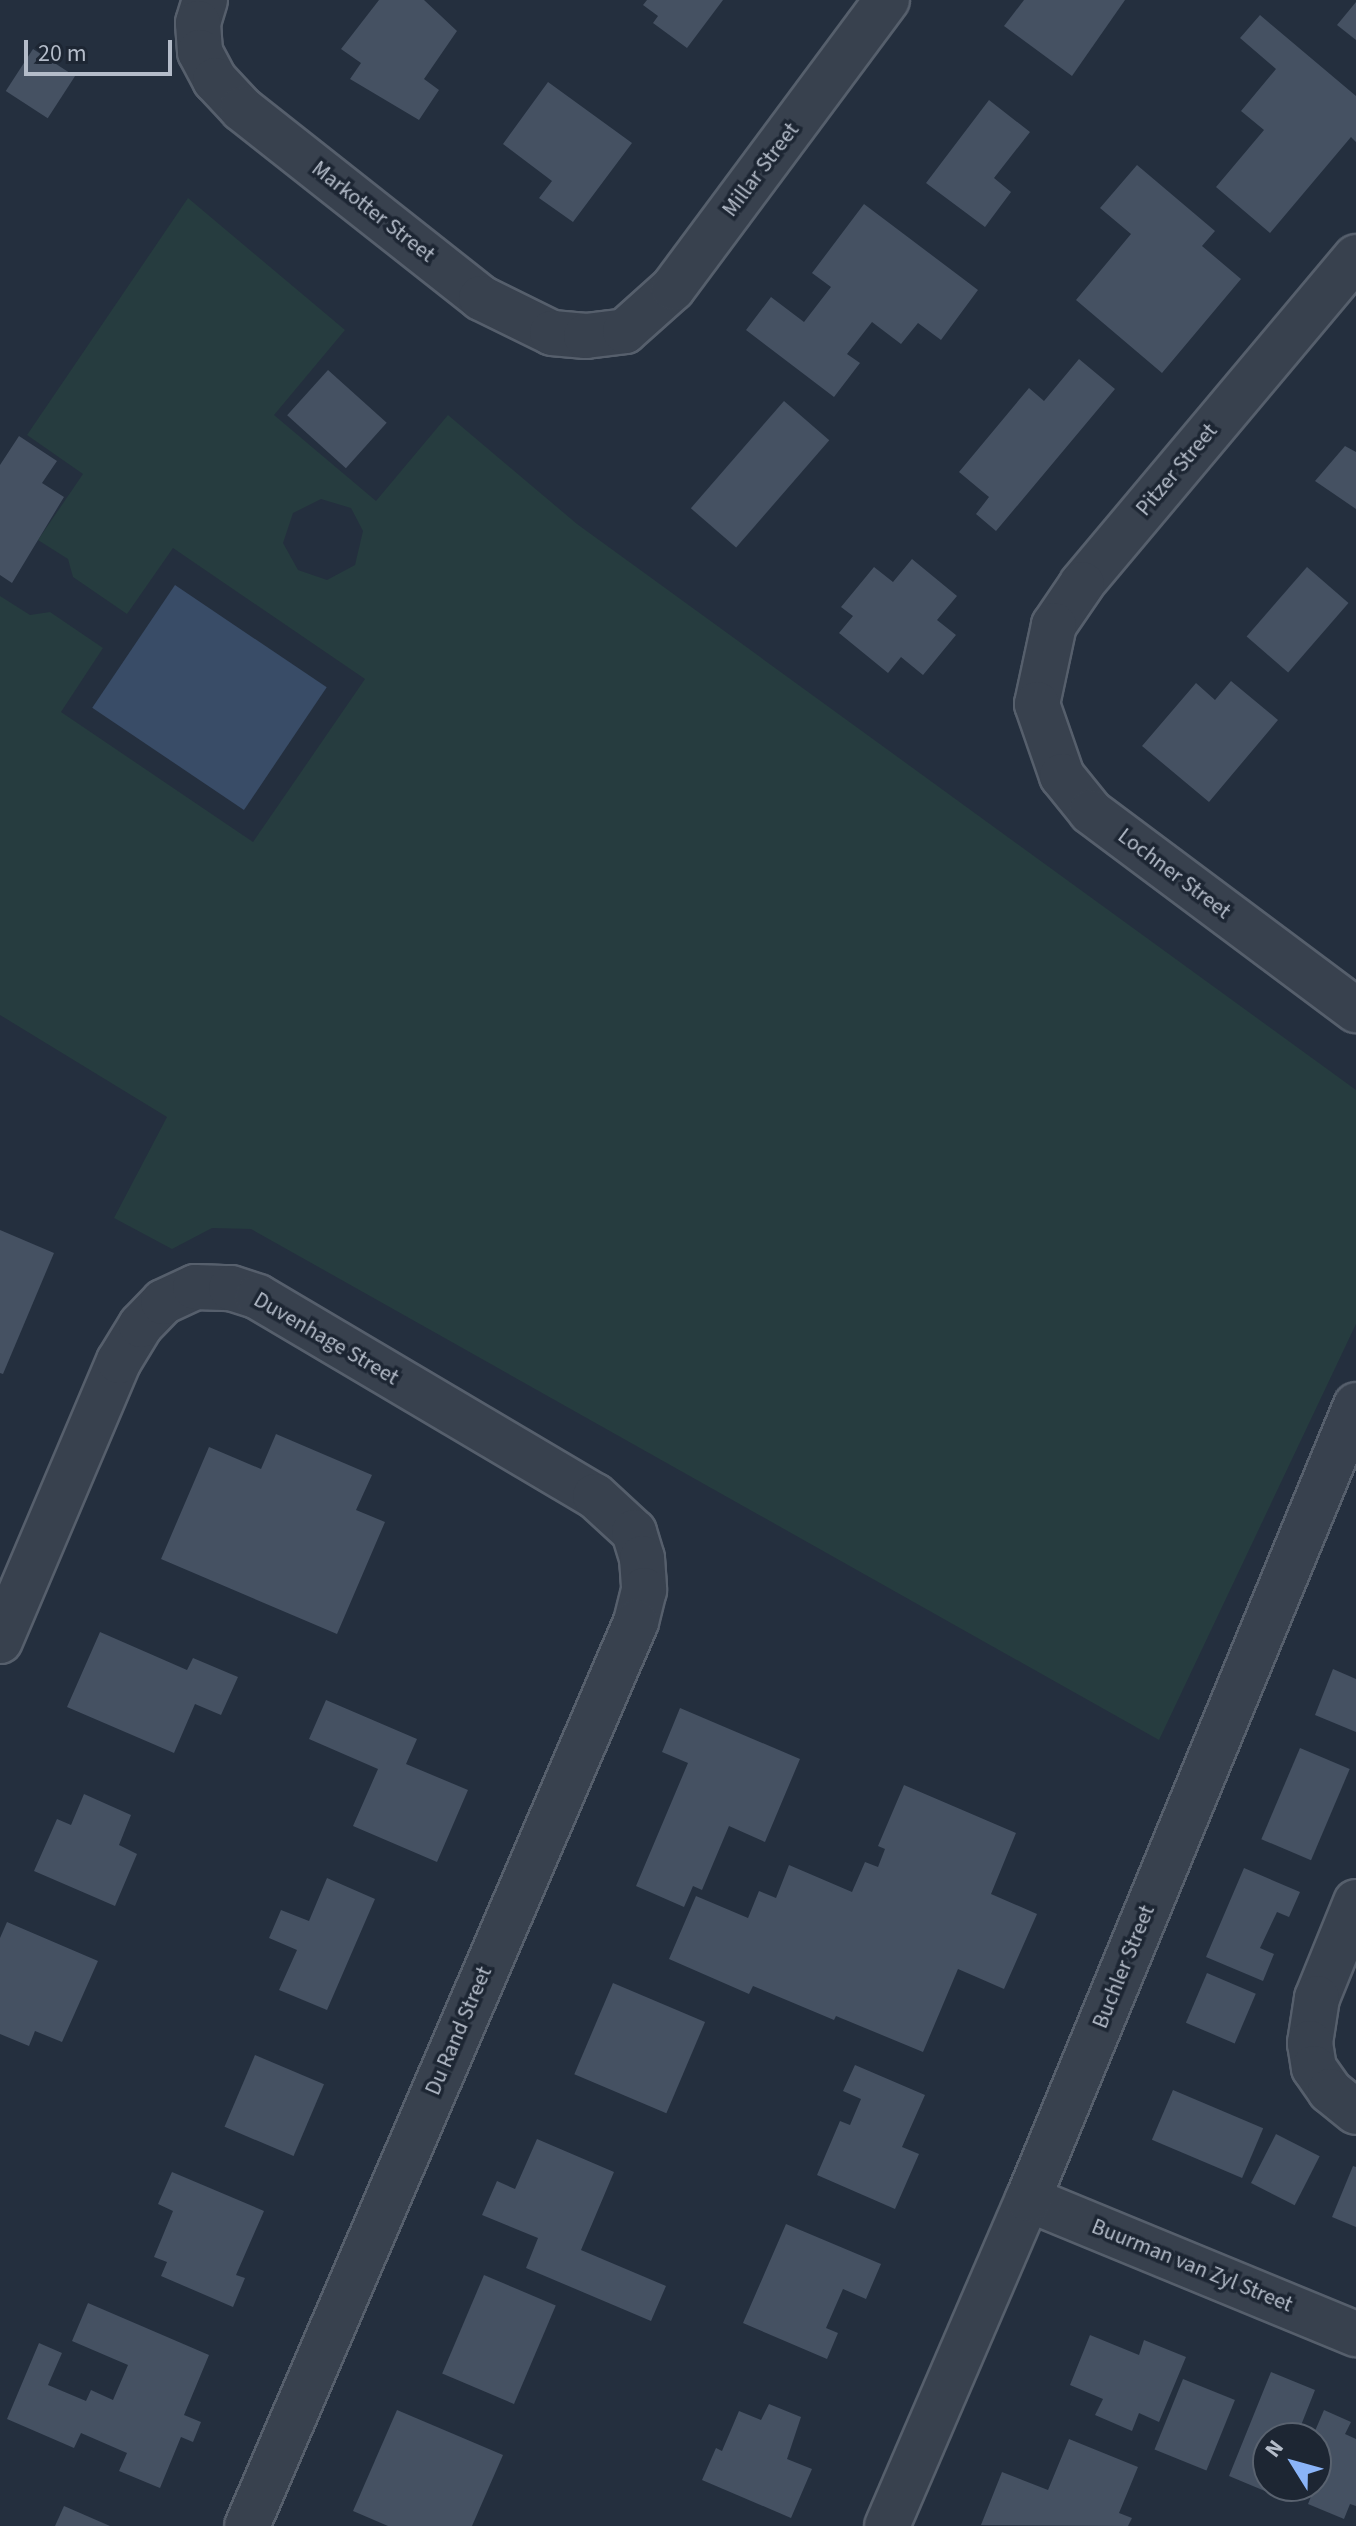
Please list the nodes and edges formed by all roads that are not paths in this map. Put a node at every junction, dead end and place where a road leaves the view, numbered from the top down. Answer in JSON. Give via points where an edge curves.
{"nodes":[{"id":1,"x":205,"y":0,"type":"edge"},
{"id":2,"x":887,"y":0,"type":"edge"},
{"id":3,"x":1356,"y":257,"type":"edge"},
{"id":4,"x":625,"y":331,"type":"joint"},
{"id":5,"x":1037,"y":704,"type":"joint"},
{"id":6,"x":1356,"y":1010,"type":"edge"},
{"id":7,"x":1356,"y":1405,"type":"edge"},
{"id":8,"x":634,"y":1532,"type":"joint"},
{"id":9,"x":0,"y":1641,"type":"edge"},
{"id":10,"x":1356,"y":1902,"type":"edge"},
{"id":11,"x":1356,"y":2112,"type":"edge"},
{"id":12,"x":1028,"y":2199,"type":"junction"},
{"id":13,"x":1356,"y":2334,"type":"edge"},
{"id":14,"x":247,"y":2526,"type":"edge"},
{"id":15,"x":887,"y":2526,"type":"edge"}],
"edges":[{"from":1,"to":4,"type":"street","name":"Markotter Street","via":[[198,23],[200,52],[215,80],[242,109],[469,289],[552,333]]},
{"from":2,"to":4,"type":"street","name":"Millar Street","via":[[673,288]]},
{"from":3,"to":5,"type":"street","name":"Pitzer Street","via":[[1082,584],[1054,625]]},
{"from":5,"to":6,"type":"street","name":"Lochner Street","via":[[1062,776],[1091,812]]},
{"from":7,"to":12,"type":"street","name":"Buchler Street"},
{"from":8,"to":9,"type":"street","name":"Duvenhage Street","via":[[595,1496],[258,1297],[231,1288],[195,1287],[163,1302],[119,1361]]},
{"from":8,"to":14,"type":"street","name":"Du Rand Street","via":[[644,1590],[636,1622]]},
{"from":10,"to":11,"type":"street","via":[[1317,1998],[1310,2043],[1314,2068],[1330,2091]]},
{"from":12,"to":13,"type":"street","name":"Buurman van Zyl Street"},
{"from":12,"to":15,"type":"street","name":"Buchler Street"}]}
